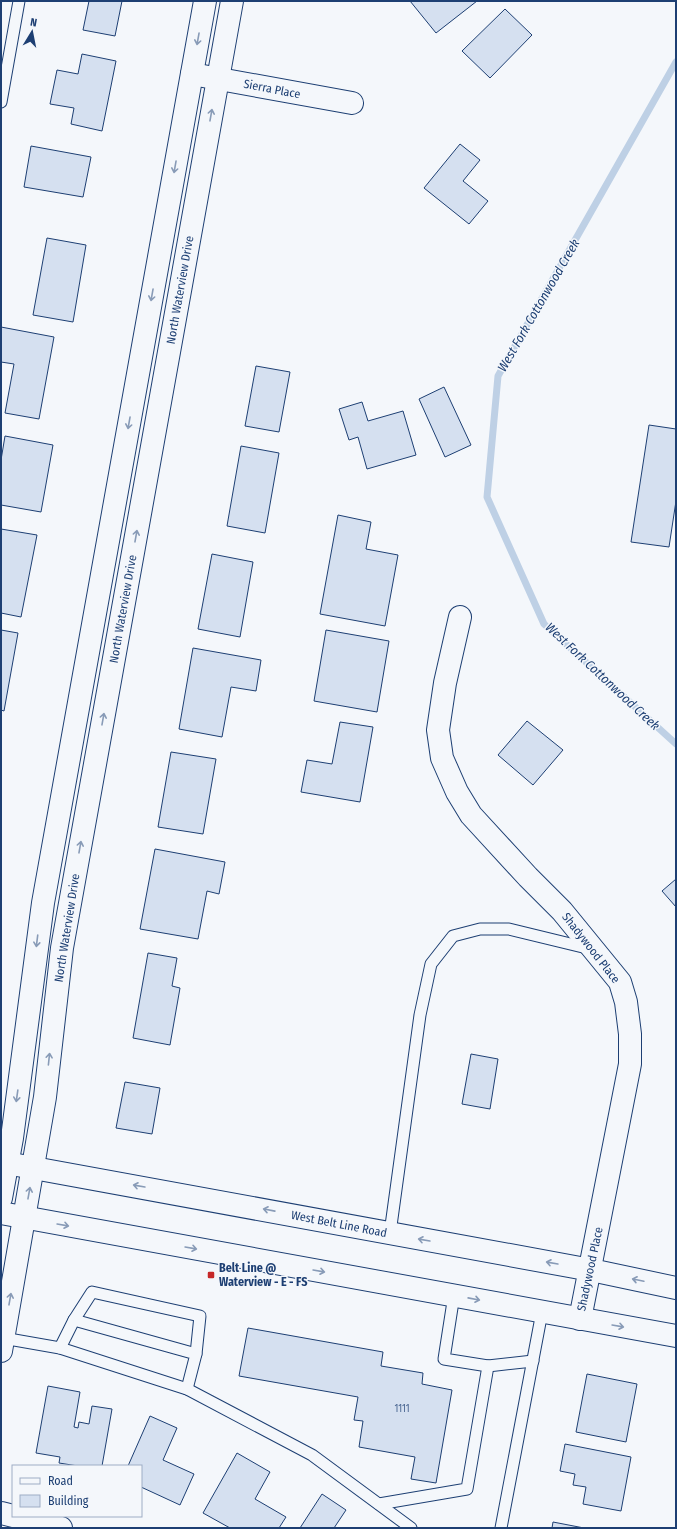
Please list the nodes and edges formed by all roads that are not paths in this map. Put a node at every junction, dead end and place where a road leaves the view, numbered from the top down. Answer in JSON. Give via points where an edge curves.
{"nodes":[{"id":1,"x":19,"y":1,"type":"edge"},
{"id":2,"x":205,"y":1,"type":"edge"},
{"id":3,"x":232,"y":1,"type":"edge"},
{"id":4,"x":192,"y":74,"type":"junction"},
{"id":5,"x":218,"y":79,"type":"junction"},
{"id":6,"x":1,"y":102,"type":"edge"},
{"id":7,"x":352,"y":104,"type":"dead end"},
{"id":8,"x":460,"y":617,"type":"dead end"},
{"id":9,"x":594,"y":950,"type":"junction"},
{"id":10,"x":4,"y":1162,"type":"edge"},
{"id":11,"x":34,"y":1167,"type":"junction"},
{"id":12,"x":1,"y":1198,"type":"edge"},
{"id":13,"x":1,"y":1214,"type":"edge"},
{"id":14,"x":25,"y":1218,"type":"junction"},
{"id":15,"x":390,"y":1233,"type":"junction"},
{"id":16,"x":590,"y":1270,"type":"junction"},
{"id":17,"x":676,"y":1288,"type":"edge"},
{"id":18,"x":454,"y":1295,"type":"junction"},
{"id":19,"x":542,"y":1312,"type":"junction"},
{"id":20,"x":580,"y":1319,"type":"junction"},
{"id":21,"x":74,"y":1320,"type":"junction"},
{"id":22,"x":676,"y":1336,"type":"edge"},
{"id":23,"x":2,"y":1345,"type":"edge"},
{"id":24,"x":60,"y":1348,"type":"junction"},
{"id":25,"x":196,"y":1354,"type":"junction"},
{"id":26,"x":533,"y":1361,"type":"junction"},
{"id":27,"x":488,"y":1366,"type":"junction"},
{"id":28,"x":187,"y":1389,"type":"junction"},
{"id":29,"x":379,"y":1504,"type":"junction"},
{"id":30,"x":1,"y":1513,"type":"edge"},
{"id":31,"x":12,"y":1516,"type":"edge"},
{"id":32,"x":17,"y":1517,"type":"edge"},
{"id":33,"x":61,"y":1528,"type":"edge"},
{"id":34,"x":411,"y":1528,"type":"edge"},
{"id":35,"x":501,"y":1528,"type":"edge"}],
"edges":[{"from":1,"to":6,"type":"lane"},
{"from":2,"to":4,"type":"street","one_way":true},
{"from":3,"to":5,"type":"street","name":"North Waterview Drive"},
{"from":4,"to":5,"type":"street","name":"Sierra Place"},
{"from":4,"to":10,"type":"street","one_way":true,"via":[[43,903]]},
{"from":5,"to":7,"type":"street","name":"Sierra Place"},
{"from":11,"to":5,"type":"street","name":"North Waterview Drive","one_way":true,"via":[[45,1098],[62,948]]},
{"from":8,"to":9,"type":"street","name":"Shadywood Place","via":[[445,683],[438,730],[442,758],[457,792],[471,815],[562,911]]},
{"from":9,"to":15,"type":"lane","via":[[509,929],[480,929],[453,936],[431,964],[420,1015]]},
{"from":9,"to":16,"type":"street","name":"Shadywood Place","via":[[620,982],[626,1002],[630,1034],[630,1064]]},
{"from":10,"to":11,"type":"street","name":"West Belt Line Road"},
{"from":10,"to":12,"type":"street"},
{"from":14,"to":11,"type":"street","name":"North Waterview Drive","one_way":true},
{"from":15,"to":11,"type":"street","name":"West Belt Line Road","one_way":true},
{"from":13,"to":14,"type":"street"},
{"from":14,"to":18,"type":"street","one_way":true},
{"from":23,"to":14,"type":"street","name":"North Waterview Drive","one_way":true},
{"from":16,"to":15,"type":"street","name":"West Belt Line Road","one_way":true},
{"from":17,"to":16,"type":"street","name":"West Belt Line Road","one_way":true},
{"from":16,"to":20,"type":"street","name":"Shadywood Place"},
{"from":18,"to":19,"type":"street","one_way":true},
{"from":18,"to":27,"type":"lane","via":[[444,1359]]},
{"from":19,"to":20,"type":"street"},
{"from":19,"to":26,"type":"lane"},
{"from":20,"to":22,"type":"street","one_way":true},
{"from":21,"to":24,"type":"lane"},
{"from":21,"to":25,"type":"lane"},
{"from":21,"to":25,"type":"lane","via":[[92,1292],[200,1316]]},
{"from":23,"to":24,"type":"lane"},
{"from":24,"to":28,"type":"lane"},
{"from":25,"to":28,"type":"lane"},
{"from":26,"to":27,"type":"lane"},
{"from":26,"to":35,"type":"lane"},
{"from":27,"to":29,"type":"lane","via":[[467,1489]]},
{"from":28,"to":29,"type":"lane","via":[[312,1455]]},
{"from":29,"to":34,"type":"lane"},
{"from":30,"to":31,"type":"street"},
{"from":32,"to":33,"type":"street"}]}
